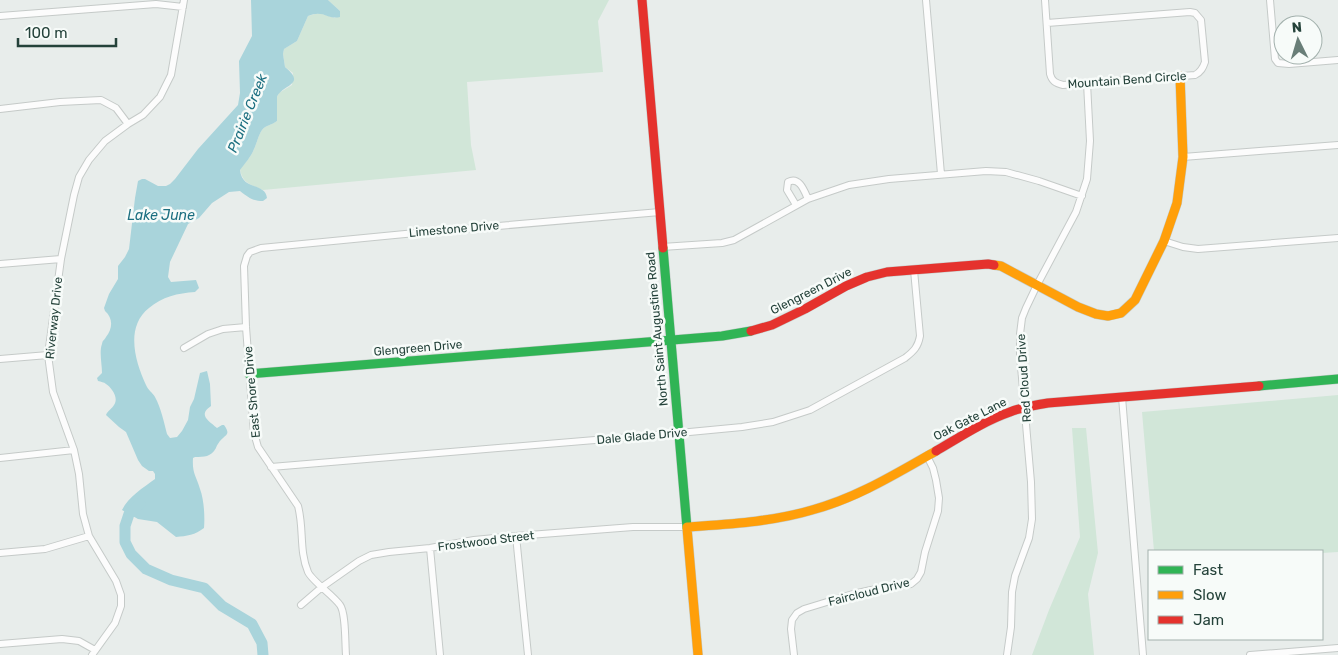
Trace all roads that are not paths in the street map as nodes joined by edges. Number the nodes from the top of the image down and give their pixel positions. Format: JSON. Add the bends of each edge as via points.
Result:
{"nodes":[{"id":1,"x":642,"y":0,"type":"edge"},
{"id":2,"x":926,"y":0,"type":"edge"},
{"id":3,"x":1044,"y":0,"type":"edge"},
{"id":4,"x":1270,"y":0,"type":"edge"},
{"id":5,"x":184,"y":4,"type":"edge"},
{"id":6,"x":0,"y":16,"type":"edge"},
{"id":7,"x":1047,"y":23,"type":"junction"},
{"id":8,"x":1338,"y":60,"type":"edge"},
{"id":9,"x":1180,"y":76,"type":"junction"},
{"id":10,"x":1087,"y":83,"type":"junction"},
{"id":11,"x":0,"y":110,"type":"edge"},
{"id":12,"x":128,"y":124,"type":"junction"},
{"id":13,"x":1338,"y":145,"type":"edge"},
{"id":14,"x":1184,"y":157,"type":"junction"},
{"id":15,"x":941,"y":174,"type":"junction"},
{"id":16,"x":1082,"y":196,"type":"junction"},
{"id":17,"x":808,"y":199,"type":"junction"},
{"id":18,"x":796,"y":205,"type":"junction"},
{"id":19,"x":660,"y":212,"type":"junction"},
{"id":20,"x":1338,"y":238,"type":"edge"},
{"id":21,"x":1164,"y":241,"type":"junction"},
{"id":22,"x":662,"y":248,"type":"junction"},
{"id":23,"x":250,"y":252,"type":"joint"},
{"id":24,"x":61,"y":259,"type":"junction"},
{"id":25,"x":0,"y":264,"type":"edge"},
{"id":26,"x":914,"y":270,"type":"junction"},
{"id":27,"x":1037,"y":285,"type":"junction"},
{"id":28,"x":246,"y":327,"type":"junction"},
{"id":29,"x":670,"y":340,"type":"junction"},
{"id":30,"x":184,"y":348,"type":"dead end"},
{"id":31,"x":48,"y":356,"type":"junction"},
{"id":32,"x":0,"y":359,"type":"edge"},
{"id":33,"x":249,"y":374,"type":"junction"},
{"id":34,"x":1338,"y":378,"type":"edge"},
{"id":35,"x":1122,"y":397,"type":"junction"},
{"id":36,"x":1025,"y":407,"type":"junction"},
{"id":37,"x":679,"y":433,"type":"junction"},
{"id":38,"x":74,"y":450,"type":"junction"},
{"id":39,"x":927,"y":456,"type":"junction"},
{"id":40,"x":0,"y":458,"type":"edge"},
{"id":41,"x":271,"y":467,"type":"junction"},
{"id":42,"x":687,"y":527,"type":"junction"},
{"id":43,"x":89,"y":536,"type":"junction"},
{"id":44,"x":516,"y":536,"type":"junction"},
{"id":45,"x":430,"y":548,"type":"junction"},
{"id":46,"x":0,"y":553,"type":"edge"},
{"id":47,"x":322,"y":587,"type":"junction"},
{"id":48,"x":301,"y":605,"type":"dead end"},
{"id":49,"x":0,"y":644,"type":"edge"},
{"id":50,"x":1338,"y":648,"type":"edge"},
{"id":51,"x":93,"y":652,"type":"edge"},
{"id":52,"x":346,"y":655,"type":"edge"},
{"id":53,"x":440,"y":655,"type":"edge"},
{"id":54,"x":528,"y":655,"type":"edge"},
{"id":55,"x":698,"y":655,"type":"edge"},
{"id":56,"x":794,"y":655,"type":"edge"},
{"id":57,"x":1007,"y":655,"type":"edge"},
{"id":58,"x":1143,"y":655,"type":"edge"},
{"id":59,"x":1250,"y":655,"type":"edge"}],
"edges":[{"from":1,"to":19,"type":"street","name":"North Saint Augustine Road"},
{"from":2,"to":15,"type":"street"},
{"from":3,"to":7,"type":"street"},
{"from":4,"to":8,"type":"street","via":[[1278,63]]},
{"from":5,"to":6,"type":"street","via":[[141,4]]},
{"from":5,"to":12,"type":"street","name":"Riverway Drive","via":[[167,84],[143,115]]},
{"from":7,"to":9,"type":"street","name":"Mountain Bend Circle","via":[[1195,13],[1201,20],[1204,67],[1195,75]]},
{"from":7,"to":10,"type":"street","name":"Mountain Bend Circle","via":[[1052,80],[1063,85]]},
{"from":9,"to":10,"type":"street","name":"Mountain Bend Circle"},
{"from":9,"to":14,"type":"street","name":"Glengreen Drive"},
{"from":10,"to":16,"type":"street","name":"Red Cloud Drive","via":[[1090,141],[1087,179]]},
{"from":11,"to":12,"type":"street","via":[[101,100],[116,108]]},
{"from":12,"to":24,"type":"street","name":"Riverway Drive","via":[[105,142],[79,177]]},
{"from":13,"to":14,"type":"street"},
{"from":14,"to":21,"type":"street","name":"Glengreen Drive","via":[[1177,203]]},
{"from":15,"to":16,"type":"street","via":[[1006,172]]},
{"from":15,"to":17,"type":"street","via":[[865,182]]},
{"from":16,"to":27,"type":"street","name":"Red Cloud Drive"},
{"from":17,"to":18,"type":"street"},
{"from":17,"to":18,"type":"street","via":[[800,184],[791,180],[787,190]]},
{"from":18,"to":22,"type":"street","via":[[734,240]]},
{"from":19,"to":22,"type":"street","name":"North Saint Augustine Road"},
{"from":19,"to":23,"type":"street","name":"Limestone Drive","via":[[270,247]]},
{"from":20,"to":21,"type":"street","via":[[1198,250]]},
{"from":21,"to":27,"type":"street","name":"Glengreen Drive","via":[[1135,300],[1122,313],[1096,314]]},
{"from":22,"to":29,"type":"street","name":"North Saint Augustine Road"},
{"from":23,"to":28,"type":"street","name":"East Shore Drive","via":[[244,266]]},
{"from":24,"to":25,"type":"street"},
{"from":24,"to":31,"type":"street","name":"Riverway Drive"},
{"from":26,"to":27,"type":"street","name":"Glengreen Drive","via":[[988,264],[1002,266]]},
{"from":26,"to":29,"type":"street","name":"Glengreen Drive","via":[[868,277],[772,325],[744,333]]},
{"from":26,"to":37,"type":"street","name":"Dale Glade Drive","via":[[920,336],[918,346],[906,358],[810,410],[773,422]]},
{"from":27,"to":36,"type":"street","name":"Red Cloud Drive","via":[[1022,318],[1020,334]]},
{"from":28,"to":30,"type":"street","via":[[208,334]]},
{"from":28,"to":33,"type":"street","name":"East Shore Drive"},
{"from":29,"to":33,"type":"street","name":"Glengreen Drive"},
{"from":29,"to":37,"type":"street","name":"North Saint Augustine Road"},
{"from":31,"to":32,"type":"street"},
{"from":31,"to":38,"type":"street","name":"Riverway Drive","via":[[53,392]]},
{"from":33,"to":41,"type":"street","name":"East Shore Drive","via":[[254,433],[258,447]]},
{"from":34,"to":35,"type":"street","name":"Oak Gate Lane"},
{"from":35,"to":36,"type":"street","name":"Oak Gate Lane","via":[[1048,402]]},
{"from":35,"to":58,"type":"street"},
{"from":36,"to":39,"type":"street","name":"Oak Gate Lane","via":[[987,422]]},
{"from":36,"to":57,"type":"street","name":"Red Cloud Drive","via":[[1032,527],[1015,576]]},
{"from":37,"to":41,"type":"street","name":"Dale Glade Drive"},
{"from":37,"to":42,"type":"street","name":"North Saint Augustine Road"},
{"from":38,"to":40,"type":"street"},
{"from":38,"to":43,"type":"street","name":"Riverway Drive","via":[[82,514]]},
{"from":39,"to":42,"type":"street","name":"Oak Gate Lane","via":[[861,492],[814,510],[752,522]]},
{"from":39,"to":56,"type":"street","name":"Faircloud Drive","via":[[936,480],[938,511],[917,579],[910,584],[854,594],[797,613],[791,629]]},
{"from":41,"to":47,"type":"street","name":"East Shore Drive","via":[[298,506],[304,561],[309,574]]},
{"from":42,"to":44,"type":"street","name":"Frostwood Street","via":[[633,526]]},
{"from":42,"to":55,"type":"street","name":"North Saint Augustine Road"},
{"from":43,"to":46,"type":"street","via":[[45,549]]},
{"from":43,"to":51,"type":"street","name":"Riverway Drive","via":[[116,581],[122,606],[115,623]]},
{"from":44,"to":45,"type":"street","name":"Frostwood Street"},
{"from":44,"to":54,"type":"street"},
{"from":45,"to":47,"type":"street","name":"Frostwood Street","via":[[371,555]]},
{"from":45,"to":53,"type":"street"},
{"from":47,"to":48,"type":"street","name":"Frostwood Street"},
{"from":47,"to":52,"type":"street","name":"East Shore Drive","via":[[341,606]]},
{"from":49,"to":51,"type":"street","via":[[62,639],[79,641]]},
{"from":50,"to":59,"type":"street"}]}
